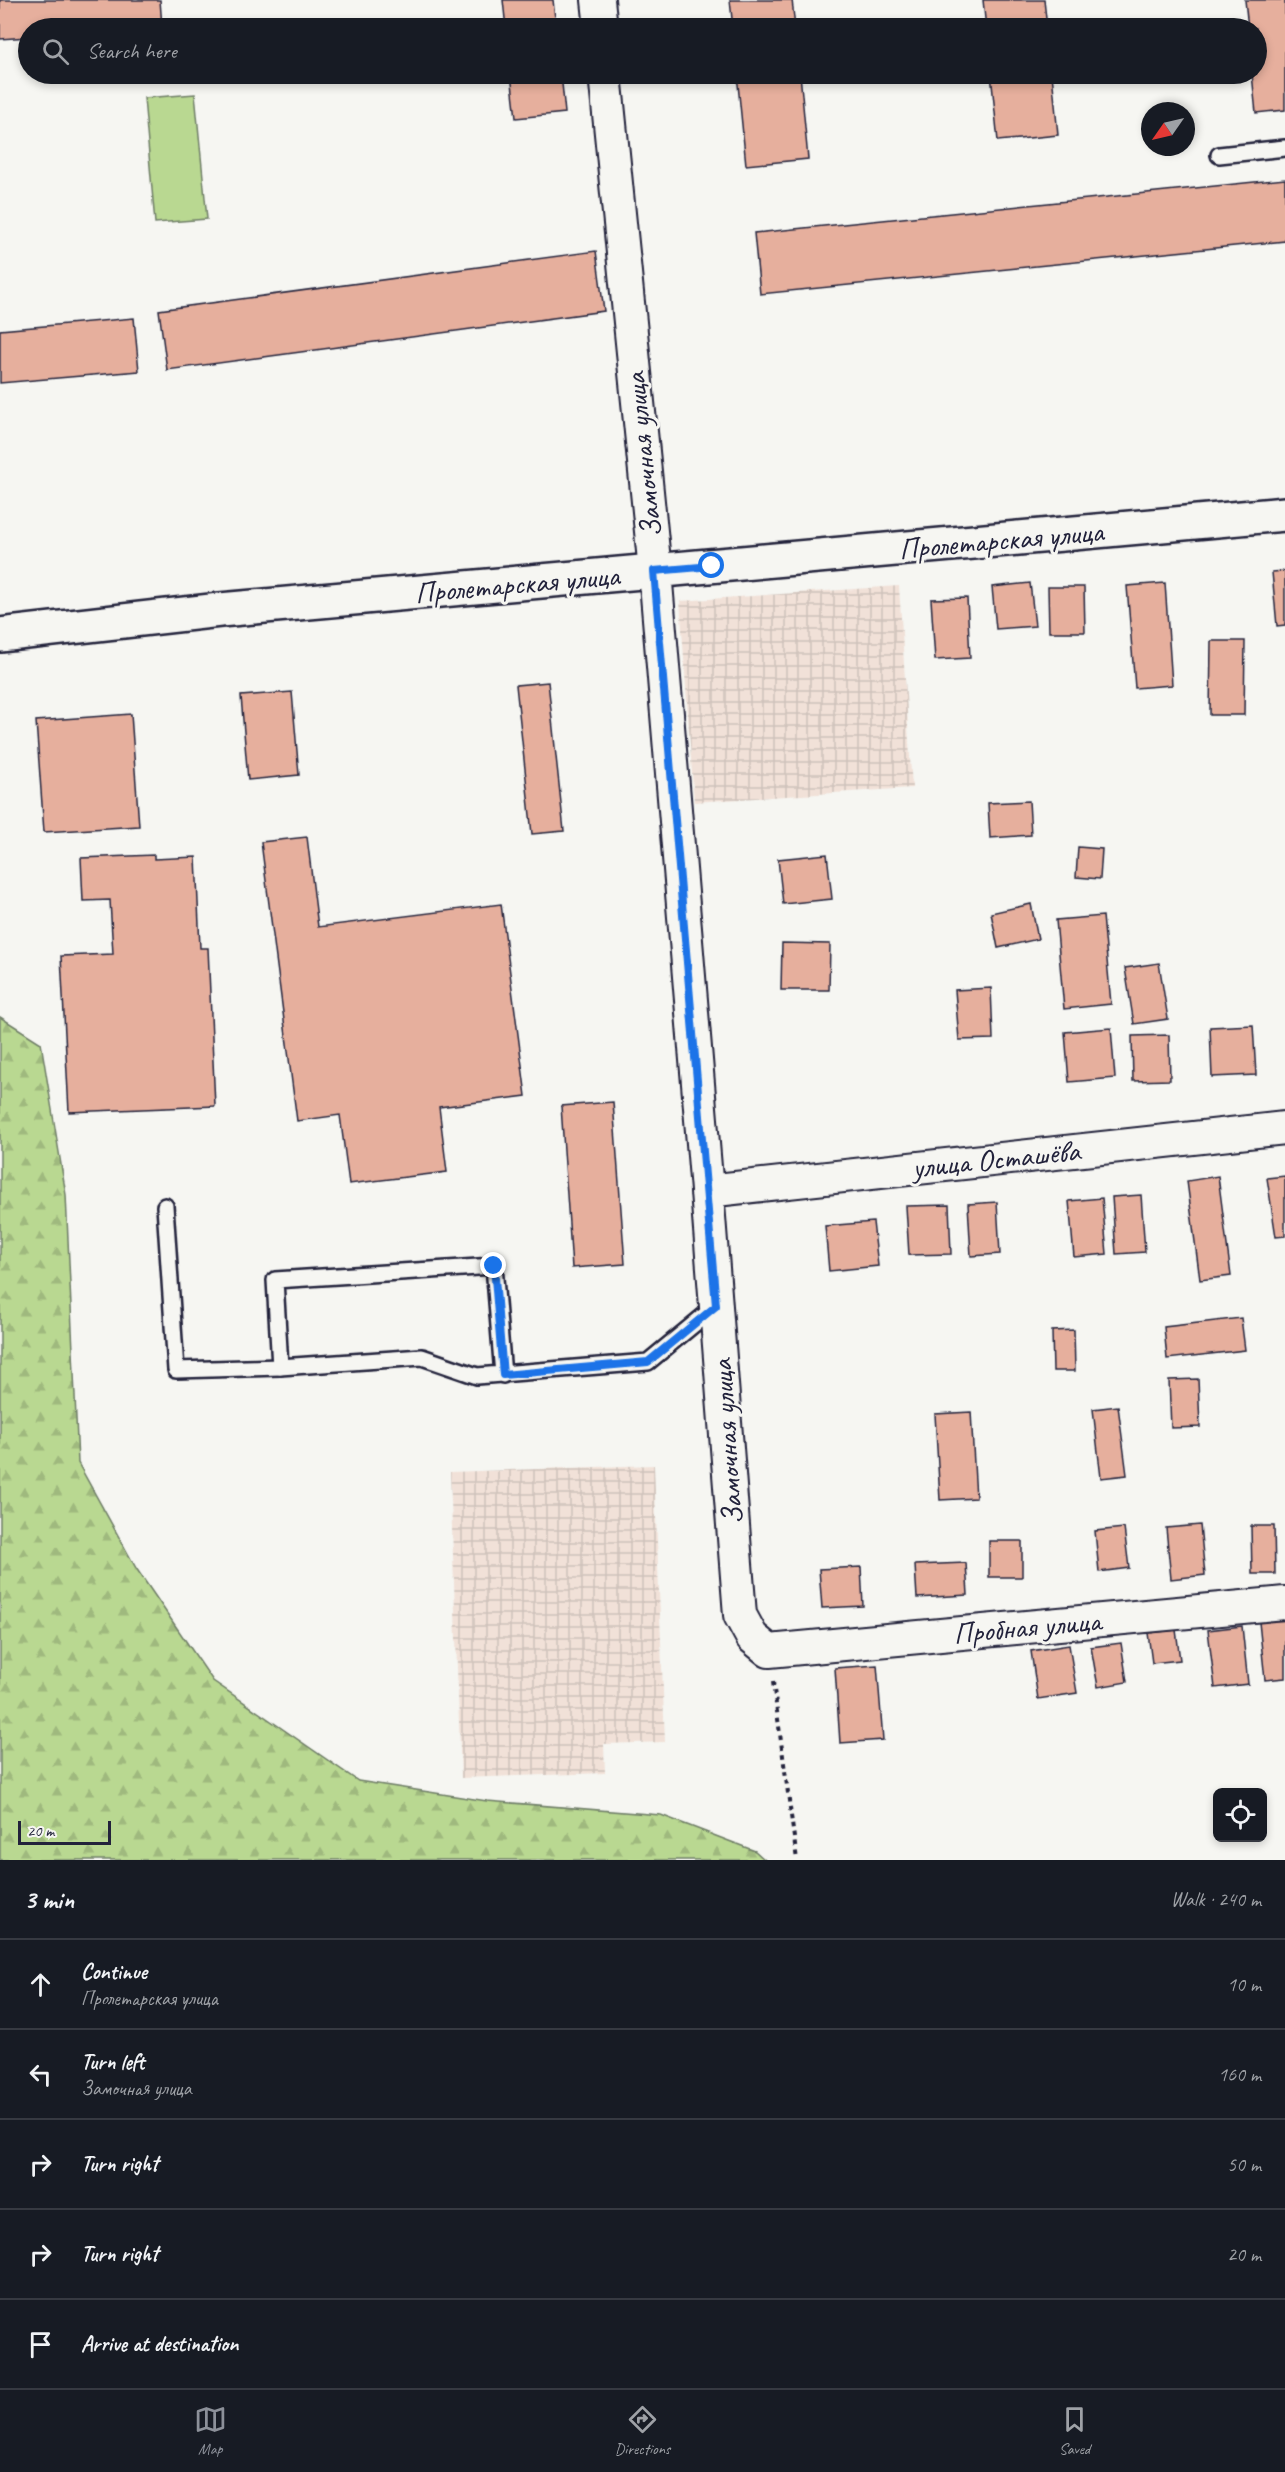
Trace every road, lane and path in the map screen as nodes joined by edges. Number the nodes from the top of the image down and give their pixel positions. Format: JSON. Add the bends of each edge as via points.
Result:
{"nodes":[{"id":1,"x":598,"y":0,"type":"edge"},
{"id":2,"x":600,"y":18,"type":"edge"},
{"id":3,"x":606,"y":84,"type":"edge"},
{"id":4,"x":1285,"y":148,"type":"edge"},
{"id":5,"x":1219,"y":155,"type":"dead end"},
{"id":6,"x":1285,"y":514,"type":"edge"},
{"id":7,"x":654,"y":571,"type":"junction"},
{"id":8,"x":0,"y":635,"type":"edge"},
{"id":9,"x":1285,"y":1128,"type":"edge"},
{"id":10,"x":707,"y":1191,"type":"junction"},
{"id":11,"x":165,"y":1206,"type":"dead end"},
{"id":12,"x":716,"y":1306,"type":"junction"},
{"id":13,"x":280,"y":1366,"type":"junction"},
{"id":14,"x":503,"y":1375,"type":"junction"},
{"id":15,"x":1285,"y":1603,"type":"edge"},
{"id":16,"x":769,"y":1652,"type":"junction"},
{"id":17,"x":797,"y":1860,"type":"edge"}],
"edges":[{"from":1,"to":2,"type":"street"},
{"from":3,"to":7,"type":"street","name":"Замочная улица"},
{"from":4,"to":5,"type":"lane"},
{"from":6,"to":7,"type":"street","name":"Пролетарская улица"},
{"from":7,"to":8,"type":"street","name":"Пролетарская улица","via":[[220,610]]},
{"from":7,"to":10,"type":"street","name":"Замочная улица"},
{"from":9,"to":10,"type":"street","name":"улица Осташёва"},
{"from":10,"to":12,"type":"street","name":"Замочная улица"},
{"from":11,"to":13,"type":"lane","via":[[176,1371]]},
{"from":12,"to":14,"type":"lane","via":[[648,1362]]},
{"from":12,"to":16,"type":"street","name":"Замочная улица","via":[[740,1615],[752,1637]]},
{"from":13,"to":14,"type":"lane","via":[[422,1357],[477,1376]]},
{"from":13,"to":14,"type":"lane","via":[[275,1280],[494,1266]]},
{"from":15,"to":16,"type":"street","name":"Пробная улица"},
{"from":16,"to":17,"type":"path"}]}
